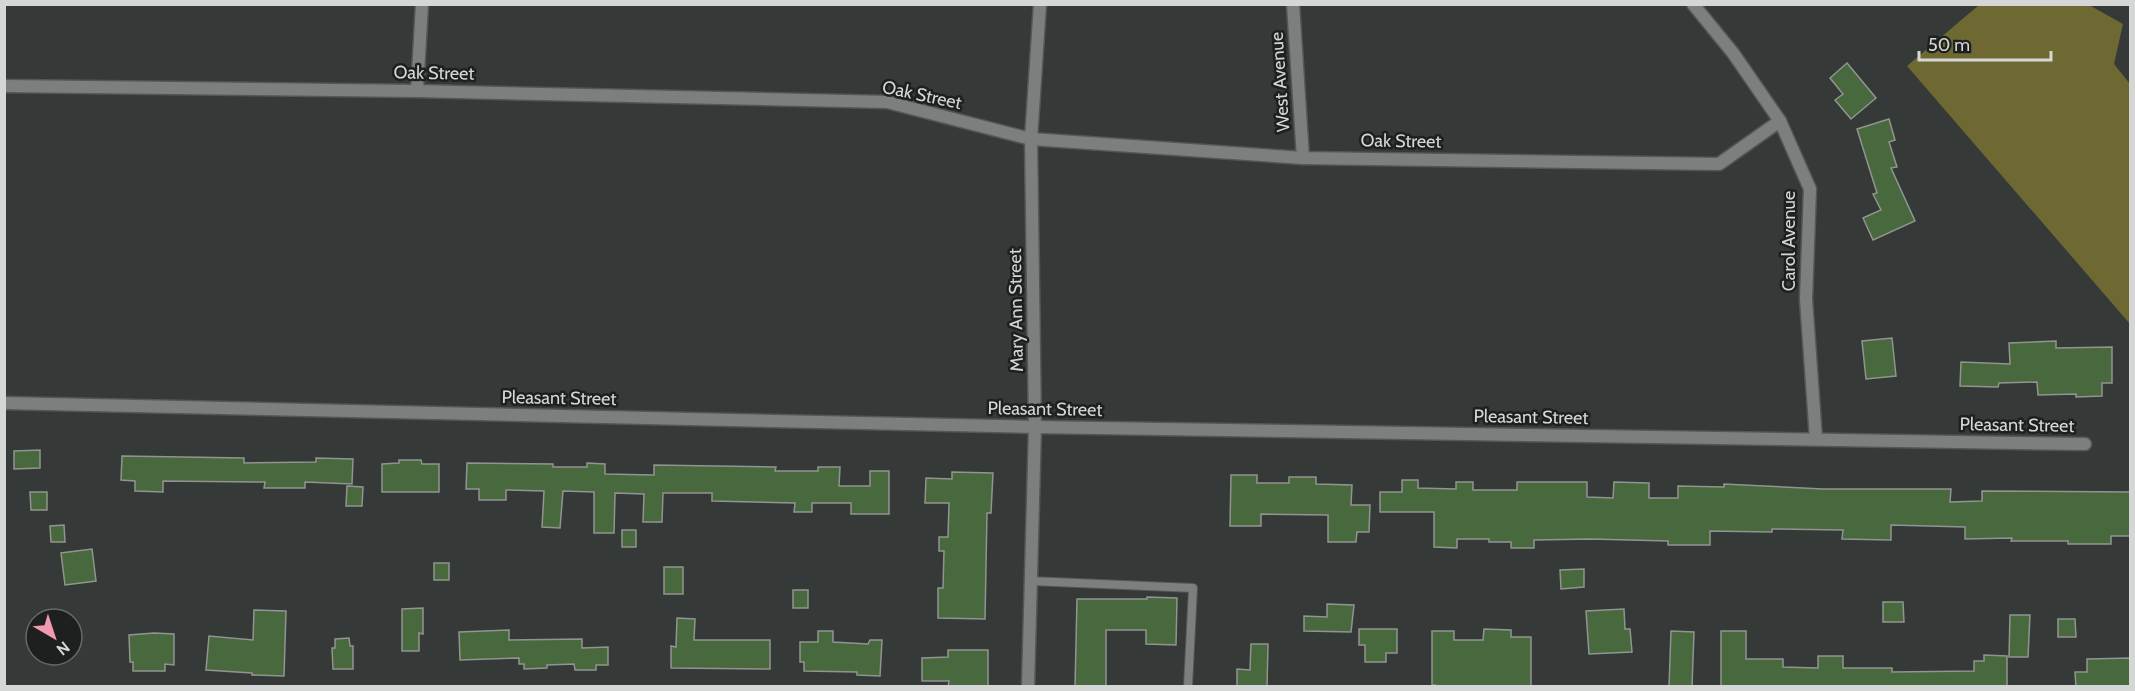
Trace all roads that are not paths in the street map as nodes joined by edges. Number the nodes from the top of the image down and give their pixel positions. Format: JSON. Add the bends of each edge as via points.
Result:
{"nodes":[{"id":1,"x":422,"y":4,"type":"edge"},
{"id":2,"x":1040,"y":4,"type":"edge"},
{"id":3,"x":1293,"y":4,"type":"edge"},
{"id":4,"x":1694,"y":4,"type":"edge"},
{"id":5,"x":4,"y":86,"type":"edge"},
{"id":6,"x":417,"y":91,"type":"junction"},
{"id":7,"x":1780,"y":121,"type":"junction"},
{"id":8,"x":1031,"y":139,"type":"junction"},
{"id":9,"x":1303,"y":158,"type":"junction"},
{"id":10,"x":4,"y":403,"type":"edge"},
{"id":11,"x":1035,"y":427,"type":"junction"},
{"id":12,"x":1816,"y":439,"type":"junction"},
{"id":13,"x":2085,"y":444,"type":"dead end"},
{"id":14,"x":1030,"y":581,"type":"junction"},
{"id":15,"x":1028,"y":687,"type":"edge"},
{"id":16,"x":1188,"y":687,"type":"edge"}],
"edges":[{"from":1,"to":6,"type":"street"},
{"from":2,"to":8,"type":"street","name":"Mary Ann Street"},
{"from":3,"to":9,"type":"street","name":"West Avenue"},
{"from":4,"to":7,"type":"street","name":"Carol Avenue"},
{"from":5,"to":6,"type":"street","name":"Oak Street"},
{"from":6,"to":8,"type":"street","name":"Oak Street","via":[[887,102]]},
{"from":7,"to":9,"type":"street","name":"Oak Street","via":[[1719,164]]},
{"from":7,"to":12,"type":"street","name":"Carol Avenue","via":[[1810,189],[1806,299]]},
{"from":8,"to":9,"type":"street","name":"Oak Street"},
{"from":8,"to":11,"type":"street","name":"Mary Ann Street"},
{"from":10,"to":11,"type":"street","name":"Pleasant Street"},
{"from":11,"to":12,"type":"street","name":"Pleasant Street"},
{"from":11,"to":14,"type":"street","name":"Mary Ann Street"},
{"from":12,"to":13,"type":"street","name":"Pleasant Street"},
{"from":14,"to":15,"type":"street","name":"Mary Ann Street"},
{"from":14,"to":16,"type":"lane","via":[[1193,588]]}]}
